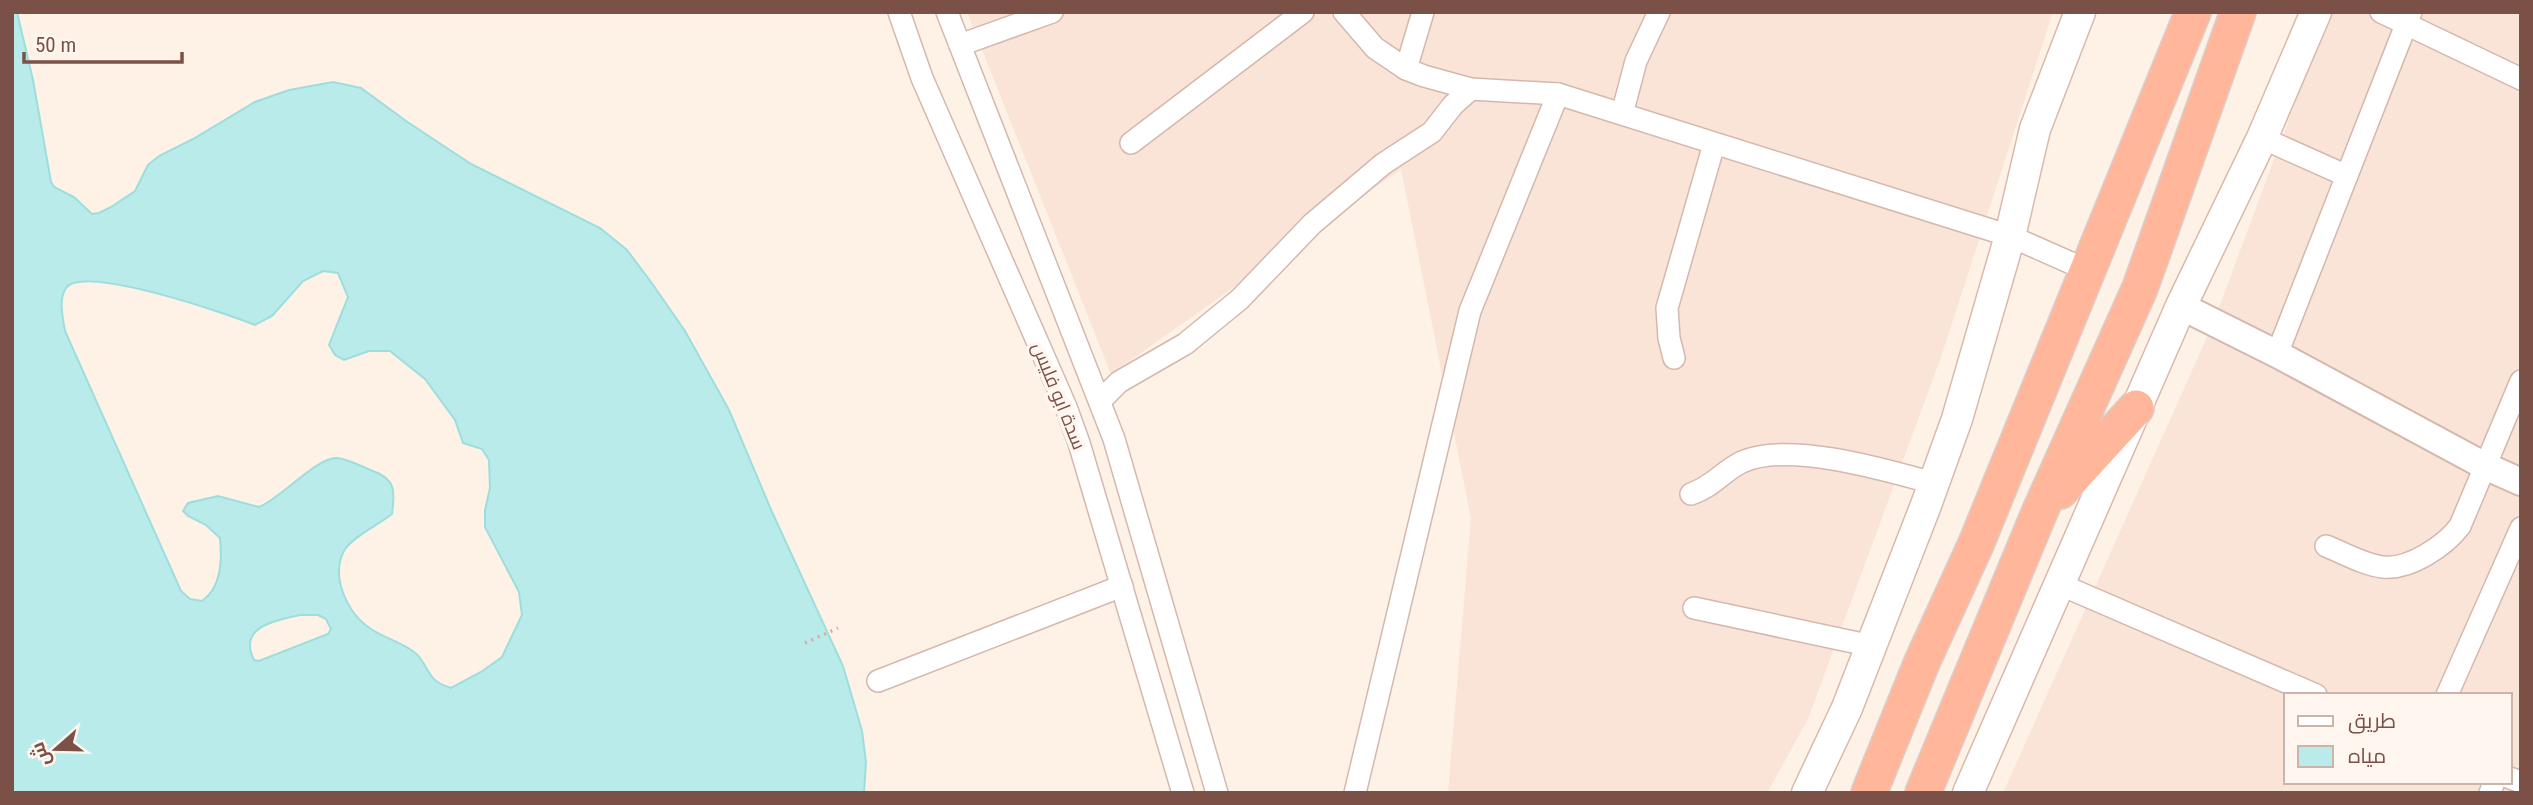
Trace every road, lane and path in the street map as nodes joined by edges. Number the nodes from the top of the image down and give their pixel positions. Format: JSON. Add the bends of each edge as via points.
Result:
{"nodes":[{"id":1,"x":899,"y":12,"type":"edge"},
{"id":2,"x":947,"y":12,"type":"edge"},
{"id":3,"x":1052,"y":12,"type":"edge"},
{"id":4,"x":1303,"y":12,"type":"edge"},
{"id":5,"x":1344,"y":12,"type":"edge"},
{"id":6,"x":1423,"y":12,"type":"edge"},
{"id":7,"x":1658,"y":12,"type":"edge"},
{"id":8,"x":2080,"y":12,"type":"edge"},
{"id":9,"x":2193,"y":12,"type":"edge"},
{"id":10,"x":2238,"y":12,"type":"edge"},
{"id":11,"x":2316,"y":12,"type":"edge"},
{"id":12,"x":2381,"y":12,"type":"edge"},
{"id":13,"x":2409,"y":18,"type":"edge"},
{"id":14,"x":960,"y":45,"type":"junction"},
{"id":15,"x":1406,"y":69,"type":"junction"},
{"id":16,"x":2521,"y":79,"type":"edge"},
{"id":17,"x":1471,"y":89,"type":"junction"},
{"id":18,"x":1558,"y":94,"type":"junction"},
{"id":19,"x":1622,"y":114,"type":"junction"},
{"id":20,"x":2262,"y":138,"type":"junction"},
{"id":21,"x":1131,"y":143,"type":"dead end"},
{"id":22,"x":1714,"y":144,"type":"junction"},
{"id":23,"x":2347,"y":176,"type":"junction"},
{"id":24,"x":2010,"y":236,"type":"junction"},
{"id":25,"x":2089,"y":271,"type":"junction"},
{"id":26,"x":2181,"y":306,"type":"junction"},
{"id":27,"x":2277,"y":354,"type":"junction"},
{"id":28,"x":1674,"y":358,"type":"dead end"},
{"id":29,"x":2521,"y":381,"type":"edge"},
{"id":30,"x":1100,"y":401,"type":"junction"},
{"id":31,"x":2136,"y":408,"type":"junction"},
{"id":32,"x":2485,"y":466,"type":"junction"},
{"id":33,"x":2521,"y":482,"type":"edge"},
{"id":34,"x":1933,"y":483,"type":"junction"},
{"id":35,"x":1692,"y":494,"type":"dead end"},
{"id":36,"x":2040,"y":511,"type":"junction"},
{"id":37,"x":2521,"y":528,"type":"edge"},
{"id":38,"x":2326,"y":546,"type":"dead end"},
{"id":39,"x":2059,"y":584,"type":"junction"},
{"id":40,"x":1122,"y":586,"type":"junction"},
{"id":41,"x":1694,"y":608,"type":"dead end"},
{"id":42,"x":838,"y":628,"type":"dead end"},
{"id":43,"x":805,"y":643,"type":"dead end"},
{"id":44,"x":1872,"y":646,"type":"junction"},
{"id":45,"x":878,"y":681,"type":"dead end"},
{"id":46,"x":2311,"y":693,"type":"edge"},
{"id":47,"x":2448,"y":693,"type":"edge"},
{"id":48,"x":1183,"y":793,"type":"edge"},
{"id":49,"x":1217,"y":793,"type":"edge"},
{"id":50,"x":1355,"y":793,"type":"edge"},
{"id":51,"x":1807,"y":793,"type":"edge"},
{"id":52,"x":1869,"y":793,"type":"edge"},
{"id":53,"x":1923,"y":793,"type":"edge"},
{"id":54,"x":1968,"y":793,"type":"edge"}],
"edges":[{"from":1,"to":40,"type":"street","name":"سدة ابو فليس","via":[[922,78],[1066,407]]},
{"from":2,"to":14,"type":"street","name":"سدة ابو فليس"},
{"from":3,"to":14,"type":"street"},
{"from":4,"to":21,"type":"street"},
{"from":5,"to":15,"type":"street","via":[[1375,48]]},
{"from":6,"to":15,"type":"street"},
{"from":7,"to":19,"type":"street","via":[[1636,61]]},
{"from":8,"to":24,"type":"main road","via":[[2035,129]]},
{"from":9,"to":25,"type":"highway"},
{"from":10,"to":36,"type":"highway","via":[[2140,288]]},
{"from":11,"to":20,"type":"main road"},
{"from":12,"to":13,"type":"street"},
{"from":13,"to":16,"type":"street"},
{"from":13,"to":23,"type":"street"},
{"from":14,"to":30,"type":"street","name":"سدة ابو فليس"},
{"from":15,"to":17,"type":"street"},
{"from":17,"to":18,"type":"street"},
{"from":17,"to":30,"type":"street","via":[[1432,132],[1383,164],[1312,224],[1240,299],[1185,344],[1119,382]]},
{"from":18,"to":19,"type":"street"},
{"from":18,"to":50,"type":"street","via":[[1469,311]]},
{"from":19,"to":22,"type":"street"},
{"from":20,"to":23,"type":"street"},
{"from":20,"to":26,"type":"main road"},
{"from":22,"to":24,"type":"street"},
{"from":22,"to":28,"type":"street","via":[[1667,308]]},
{"from":23,"to":27,"type":"street"},
{"from":24,"to":25,"type":"street"},
{"from":24,"to":34,"type":"main road","via":[[1957,419]]},
{"from":25,"to":52,"type":"highway"},
{"from":26,"to":27,"type":"street"},
{"from":26,"to":31,"type":"main road"},
{"from":27,"to":32,"type":"street"},
{"from":29,"to":32,"type":"street"},
{"from":30,"to":49,"type":"street","name":"سدة ابو فليس"},
{"from":31,"to":36,"type":"highway"},
{"from":31,"to":39,"type":"main road"},
{"from":32,"to":33,"type":"street"},
{"from":32,"to":38,"type":"street","via":[[2460,526],[2437,549],[2387,568]]},
{"from":34,"to":35,"type":"street","via":[[1866,465],[1772,456],[1742,462]]},
{"from":34,"to":44,"type":"main road"},
{"from":36,"to":53,"type":"highway"},
{"from":37,"to":47,"type":"street"},
{"from":39,"to":46,"type":"street"},
{"from":39,"to":54,"type":"main road"},
{"from":40,"to":45,"type":"street"},
{"from":40,"to":48,"type":"street","name":"سدة ابو فليس"},
{"from":41,"to":44,"type":"street"},
{"from":42,"to":43,"type":"path"},
{"from":44,"to":51,"type":"main road"}]}
